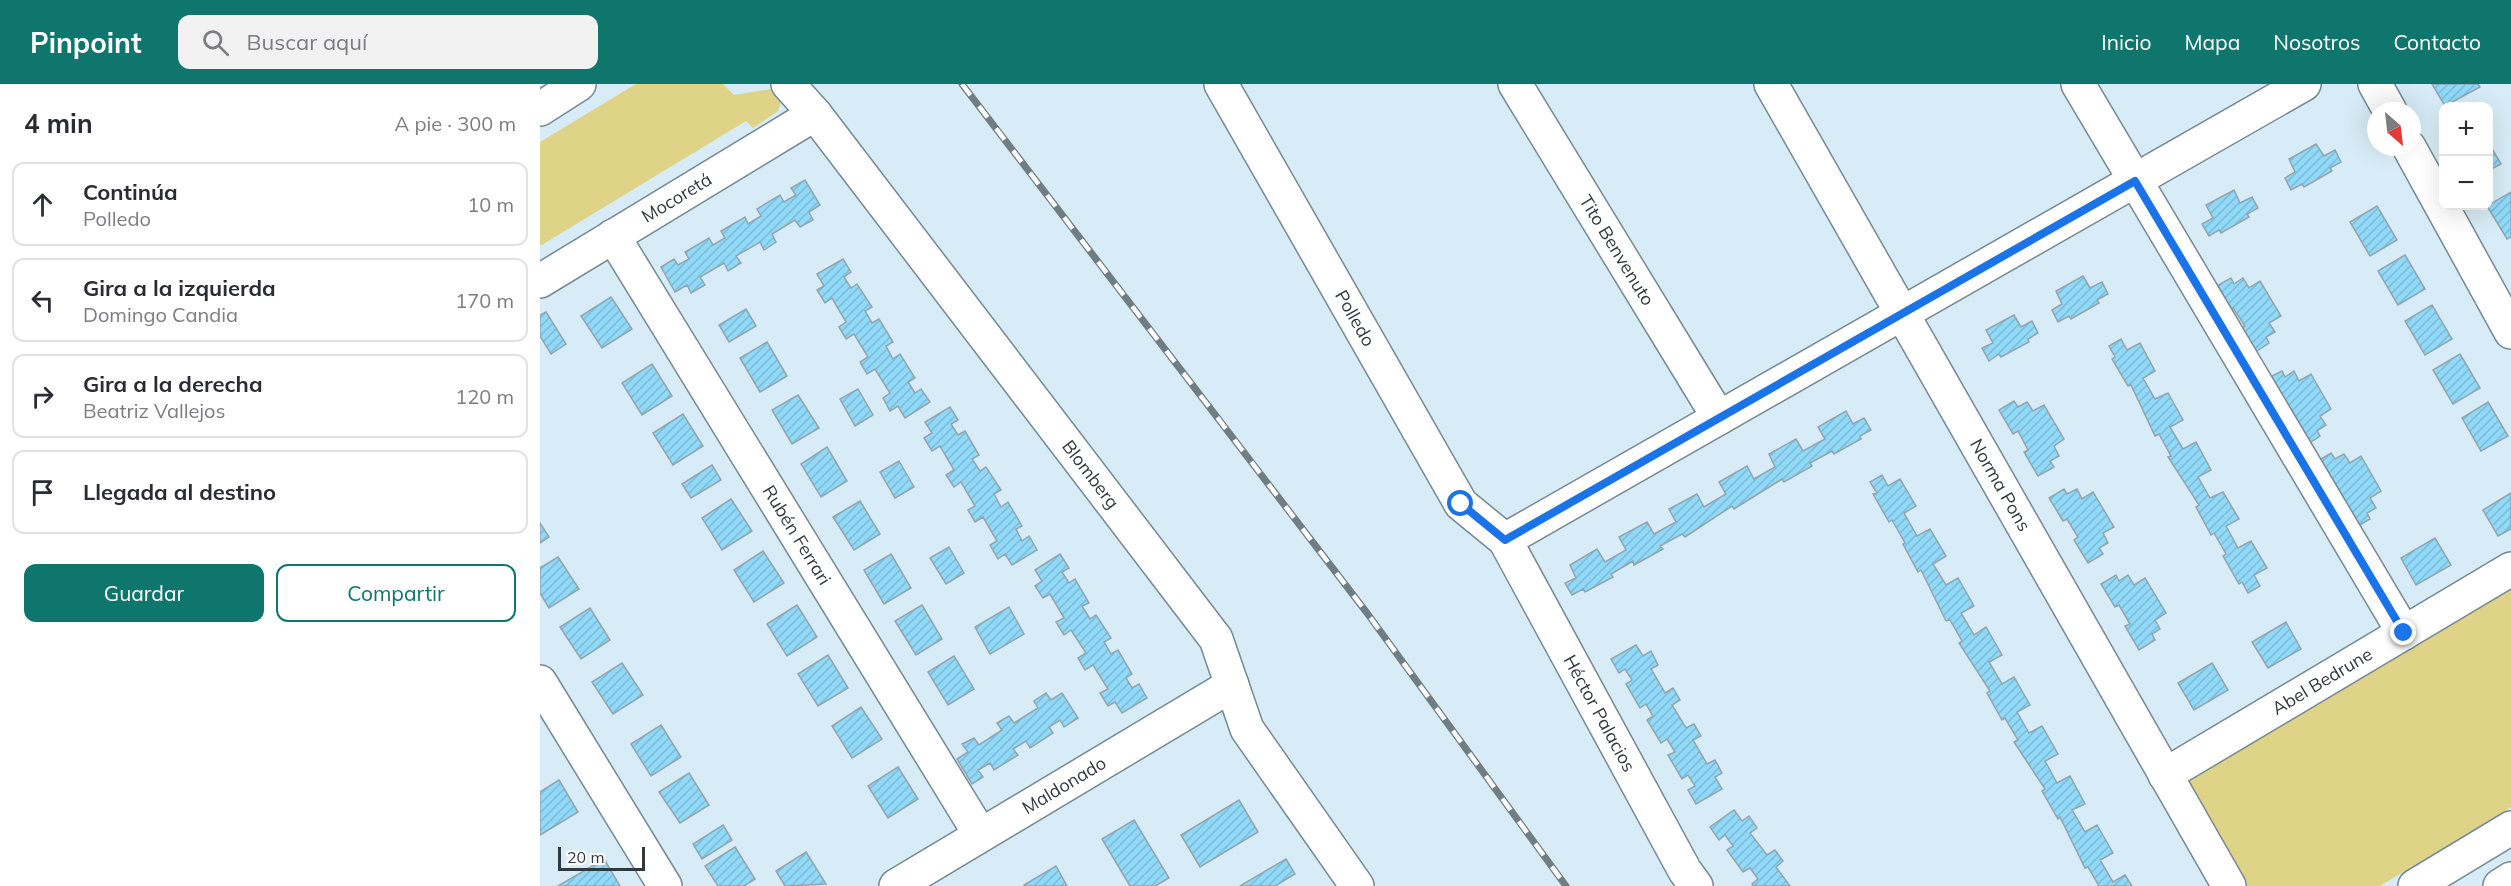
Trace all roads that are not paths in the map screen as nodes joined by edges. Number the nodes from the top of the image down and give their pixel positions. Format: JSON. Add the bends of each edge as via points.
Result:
{"nodes":[{"id":1,"x":579,"y":84,"type":"edge"},
{"id":2,"x":788,"y":84,"type":"edge"},
{"id":3,"x":1221,"y":84,"type":"edge"},
{"id":4,"x":1515,"y":84,"type":"edge"},
{"id":5,"x":1771,"y":84,"type":"edge"},
{"id":6,"x":2078,"y":84,"type":"edge"},
{"id":7,"x":2304,"y":84,"type":"edge"},
{"id":8,"x":2375,"y":84,"type":"edge"},
{"id":9,"x":2385,"y":102,"type":"edge"},
{"id":10,"x":540,"y":109,"type":"edge"},
{"id":11,"x":815,"y":114,"type":"junction"},
{"id":12,"x":2414,"y":156,"type":"edge"},
{"id":13,"x":2135,"y":181,"type":"junction"},
{"id":14,"x":613,"y":236,"type":"junction"},
{"id":15,"x":540,"y":281,"type":"edge"},
{"id":16,"x":1902,"y":314,"type":"junction"},
{"id":17,"x":2511,"y":332,"type":"edge"},
{"id":18,"x":1719,"y":418,"type":"junction"},
{"id":19,"x":1505,"y":540,"type":"junction"},
{"id":20,"x":2511,"y":569,"type":"edge"},
{"id":21,"x":2404,"y":633,"type":"junction"},
{"id":22,"x":540,"y":682,"type":"edge"},
{"id":23,"x":1232,"y":685,"type":"junction"},
{"id":24,"x":2165,"y":775,"type":"junction"},
{"id":25,"x":2511,"y":828,"type":"edge"},
{"id":26,"x":980,"y":834,"type":"junction"},
{"id":27,"x":2511,"y":879,"type":"edge"},
{"id":28,"x":665,"y":886,"type":"edge"},
{"id":29,"x":896,"y":886,"type":"edge"},
{"id":30,"x":1357,"y":886,"type":"edge"},
{"id":31,"x":1696,"y":886,"type":"edge"},
{"id":32,"x":2229,"y":886,"type":"edge"},
{"id":33,"x":2415,"y":886,"type":"edge"},
{"id":34,"x":2500,"y":886,"type":"edge"}],
"edges":[{"from":1,"to":10,"type":"street"},
{"from":2,"to":11,"type":"street","name":"Blomberg"},
{"from":3,"to":19,"type":"street","name":"Polledo","via":[[1461,504]]},
{"from":4,"to":18,"type":"street","name":"Tito Benvenuto"},
{"from":5,"to":16,"type":"street","name":"Norma Pons"},
{"from":6,"to":13,"type":"street"},
{"from":7,"to":13,"type":"street"},
{"from":8,"to":9,"type":"street"},
{"from":11,"to":14,"type":"street","name":"Mocoretá"},
{"from":11,"to":23,"type":"street","name":"Blomberg","via":[[1216,639]]},
{"from":12,"to":17,"type":"street"},
{"from":13,"to":16,"type":"street"},
{"from":13,"to":21,"type":"street"},
{"from":14,"to":15,"type":"street","name":"Mocoretá"},
{"from":14,"to":26,"type":"street","name":"Rubén Ferrari"},
{"from":16,"to":18,"type":"street"},
{"from":16,"to":24,"type":"street","name":"Norma Pons"},
{"from":18,"to":19,"type":"street"},
{"from":19,"to":31,"type":"street","name":"Héctor Palacios"},
{"from":20,"to":21,"type":"street","name":"Abel Bedrune"},
{"from":21,"to":24,"type":"street","name":"Abel Bedrune"},
{"from":22,"to":28,"type":"street"},
{"from":23,"to":26,"type":"street","name":"Maldonado"},
{"from":23,"to":30,"type":"street","name":"Blomberg","via":[[1247,729]]},
{"from":24,"to":32,"type":"street","name":"Norma Pons"},
{"from":25,"to":33,"type":"street"},
{"from":26,"to":29,"type":"street","name":"Maldonado"},
{"from":27,"to":34,"type":"street"}]}
